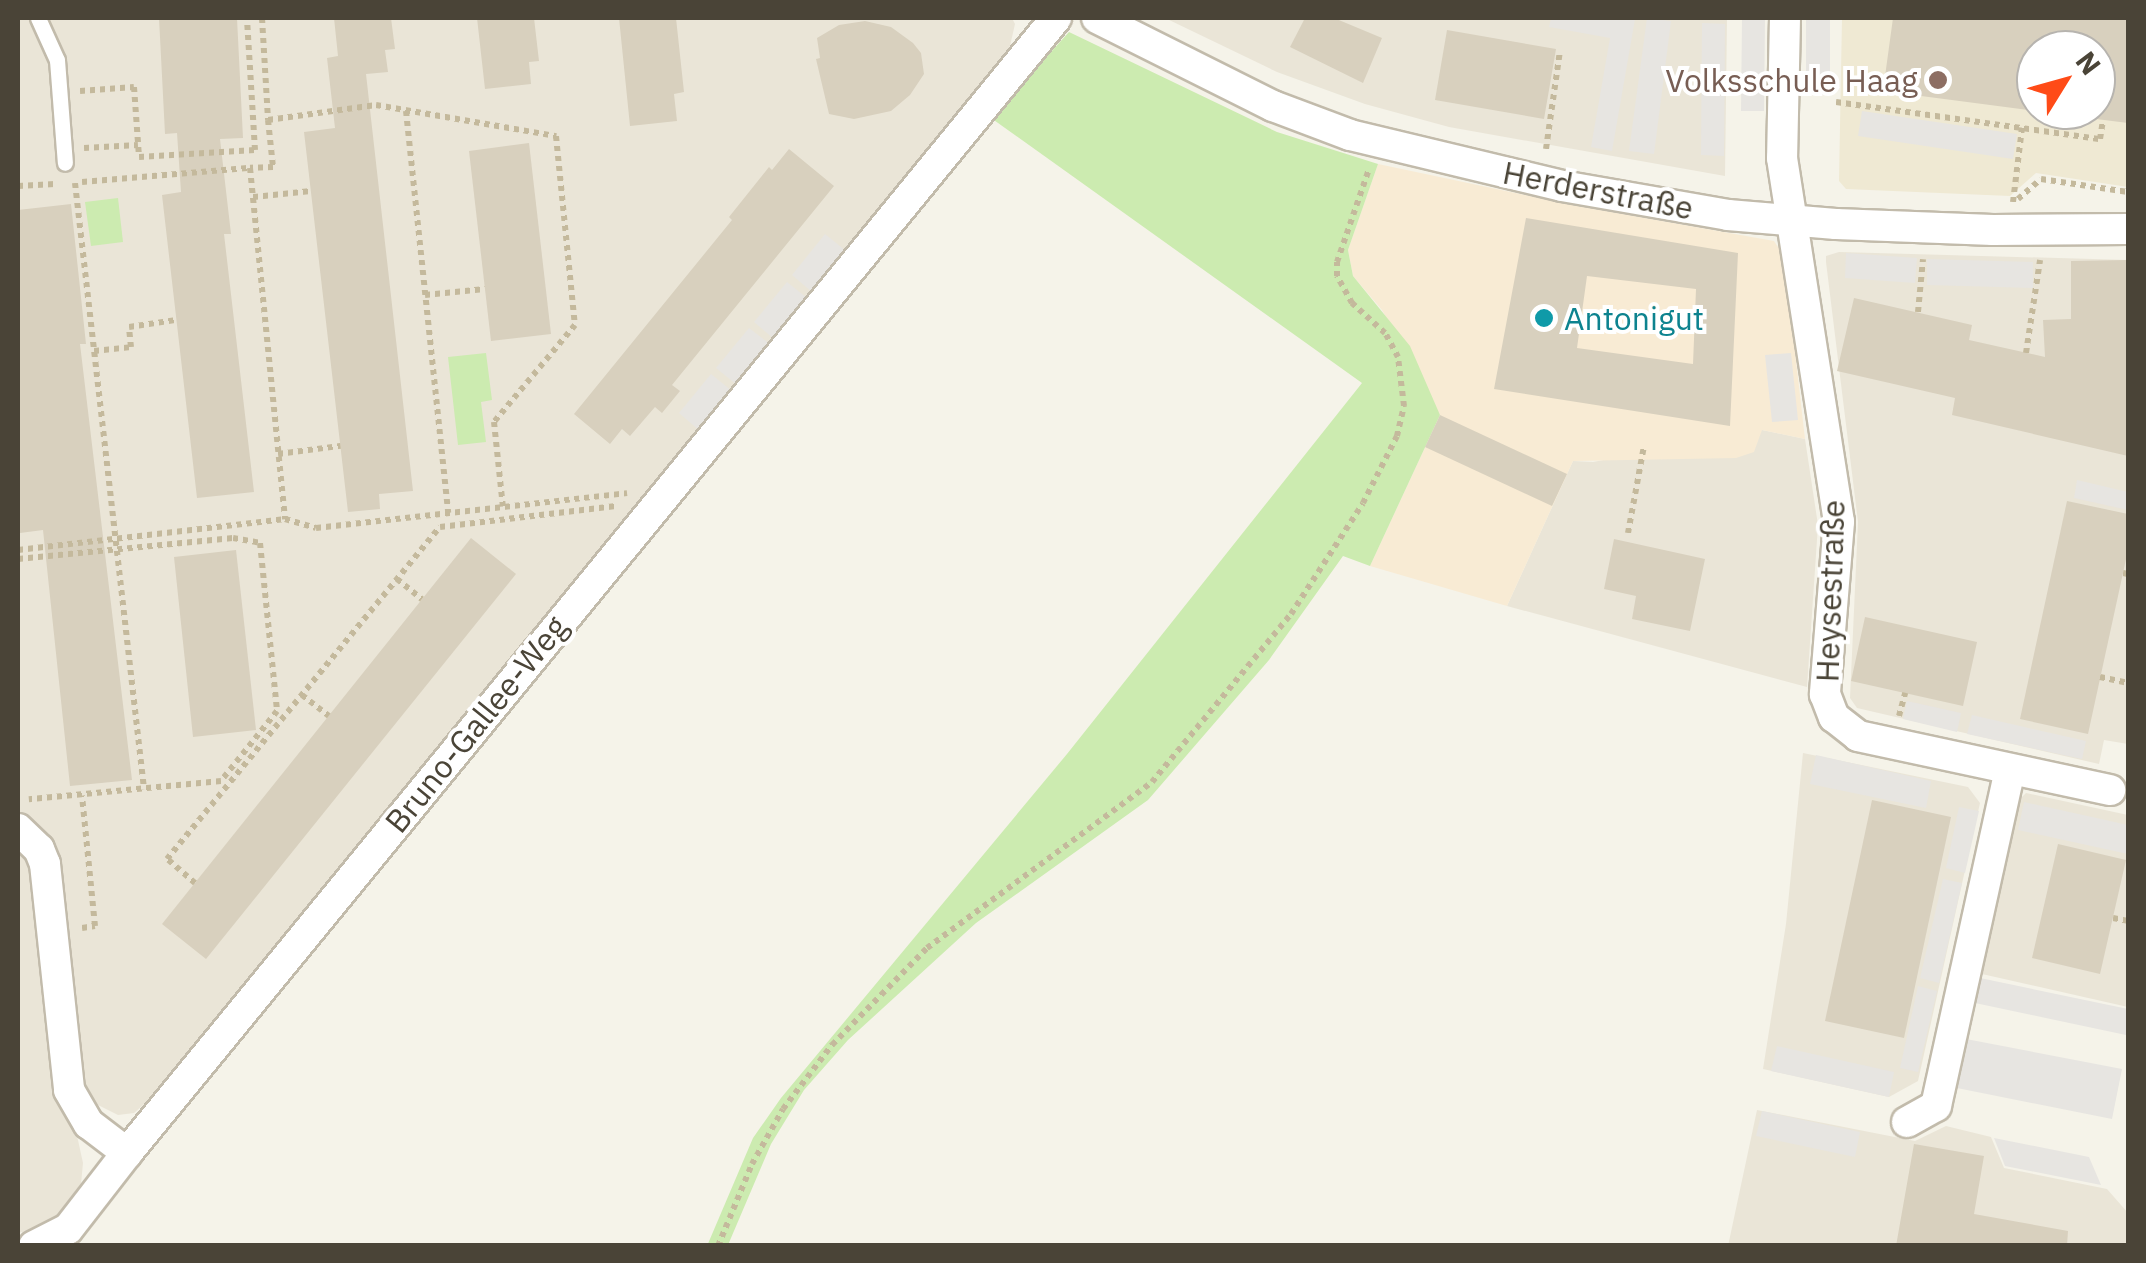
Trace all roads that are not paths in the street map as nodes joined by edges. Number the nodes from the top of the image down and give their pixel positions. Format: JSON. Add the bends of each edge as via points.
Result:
{"nodes":[{"id":1,"x":38,"y":18,"type":"edge"},
{"id":2,"x":1056,"y":18,"type":"edge"},
{"id":3,"x":1096,"y":18,"type":"edge"},
{"id":4,"x":1785,"y":18,"type":"edge"},
{"id":5,"x":65,"y":156,"type":"road end"},
{"id":6,"x":1792,"y":220,"type":"junction"},
{"id":7,"x":2128,"y":229,"type":"edge"},
{"id":8,"x":2010,"y":770,"type":"junction"},
{"id":9,"x":2110,"y":790,"type":"dead end"},
{"id":10,"x":18,"y":829,"type":"edge"},
{"id":11,"x":1907,"y":1122,"type":"dead end"},
{"id":12,"x":127,"y":1154,"type":"junction"},
{"id":13,"x":34,"y":1246,"type":"edge"}],
"edges":[{"from":1,"to":5,"type":"lane","via":[[56,60]]},
{"from":2,"to":12,"type":"street","name":"Bruno-Gallee-Weg"},
{"from":3,"to":6,"type":"street","name":"Herderstraße","via":[[1272,106],[1377,142],[1562,186]]},
{"from":4,"to":6,"type":"street","name":"Heysestraße","via":[[1782,158]]},
{"from":6,"to":7,"type":"street","name":"Herderstraße"},
{"from":6,"to":8,"type":"street","name":"Heysestraße","via":[[1839,522],[1825,694],[1834,717],[1858,736]]},
{"from":8,"to":9,"type":"street","name":"Heysestraße"},
{"from":8,"to":11,"type":"street","via":[[1936,1106]]},
{"from":10,"to":12,"type":"street","via":[[45,864],[69,1090],[89,1124]]},
{"from":12,"to":13,"type":"street","name":"Bruno-Gallee-Weg","via":[[68,1229]]}]}
